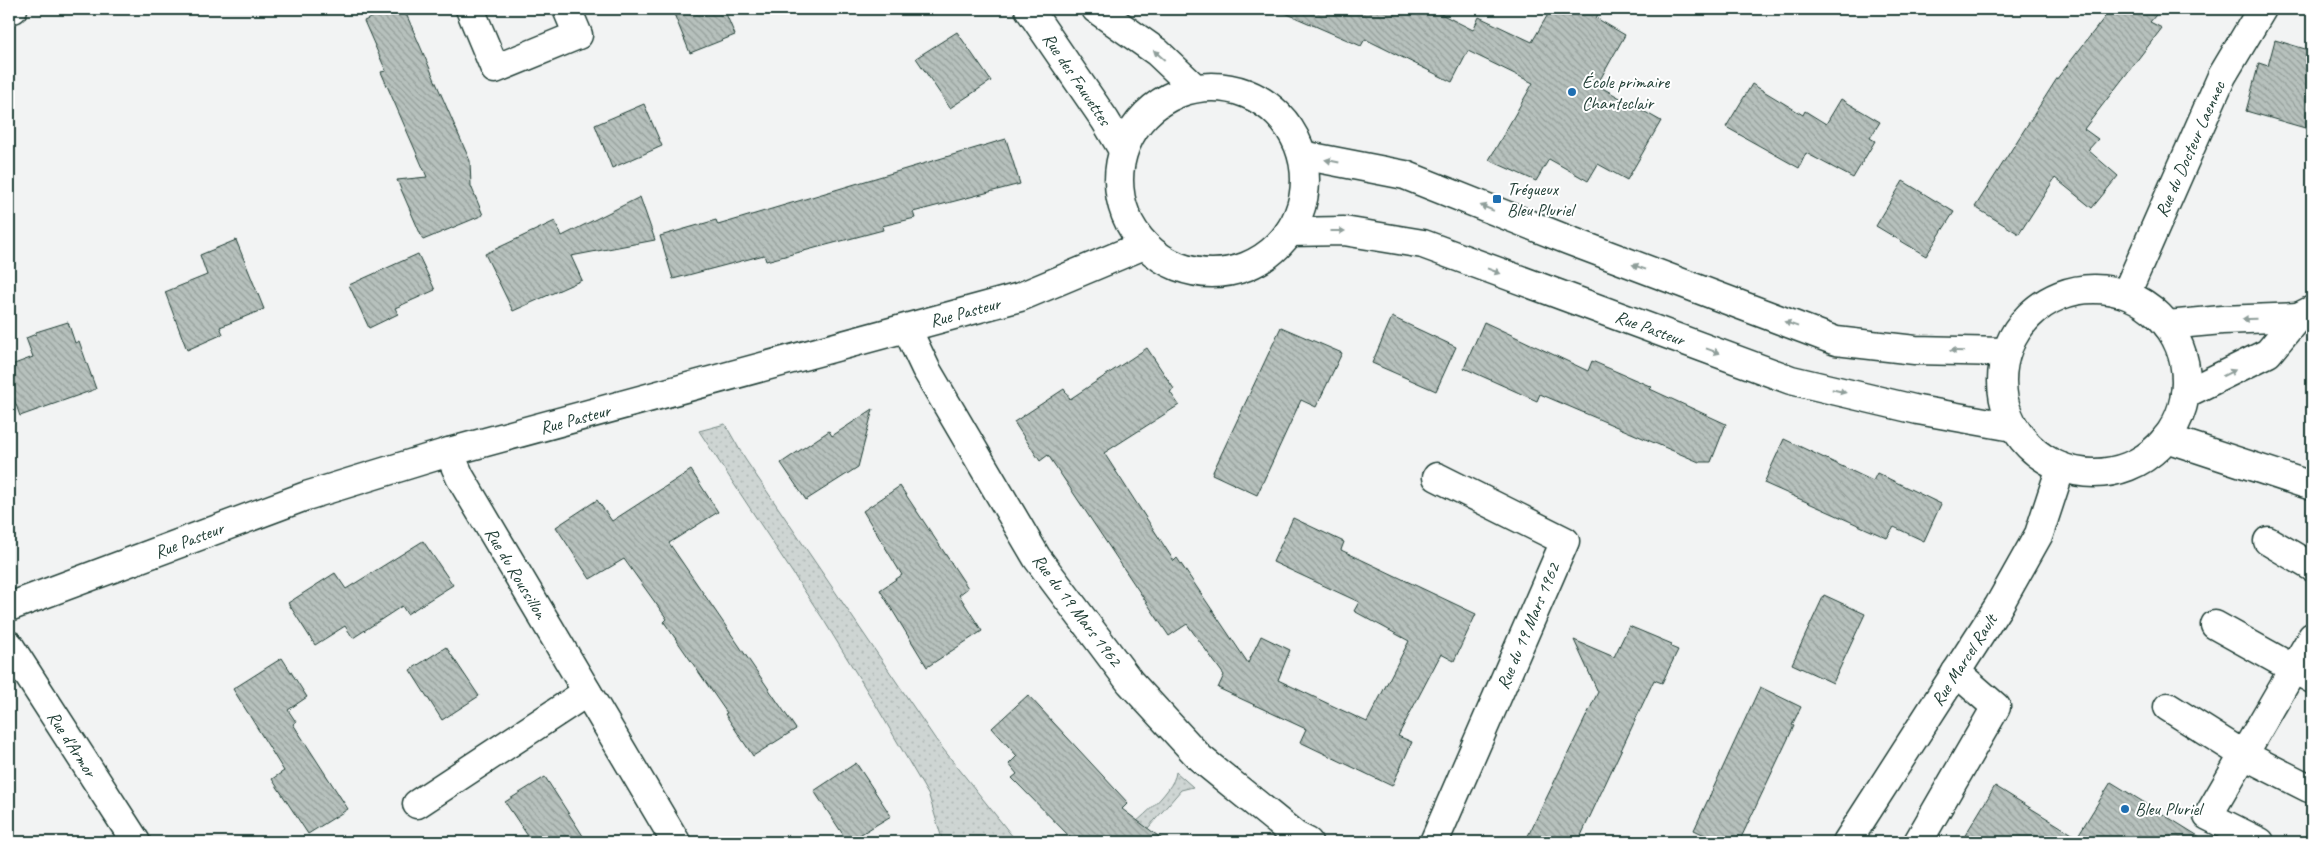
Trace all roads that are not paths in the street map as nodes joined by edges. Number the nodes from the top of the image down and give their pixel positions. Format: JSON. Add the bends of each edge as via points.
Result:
{"nodes":[{"id":1,"x":13,"y":9,"type":"edge"},
{"id":2,"x":567,"y":9,"type":"edge"},
{"id":3,"x":1029,"y":9,"type":"edge"},
{"id":4,"x":1096,"y":9,"type":"edge"},
{"id":5,"x":2262,"y":9,"type":"edge"},
{"id":6,"x":9,"y":10,"type":"edge"},
{"id":7,"x":479,"y":11,"type":"edge"},
{"id":8,"x":1195,"y":88,"type":"junction"},
{"id":9,"x":1123,"y":150,"type":"junction"},
{"id":10,"x":1302,"y":156,"type":"junction"},
{"id":11,"x":1289,"y":232,"type":"junction"},
{"id":12,"x":1144,"y":245,"type":"junction"},
{"id":13,"x":2126,"y":294,"type":"junction"},
{"id":14,"x":2305,"y":313,"type":"edge"},
{"id":15,"x":2167,"y":325,"type":"junction"},
{"id":16,"x":907,"y":328,"type":"junction"},
{"id":17,"x":2005,"y":352,"type":"junction"},
{"id":18,"x":2186,"y":394,"type":"junction"},
{"id":19,"x":2013,"y":427,"type":"junction"},
{"id":20,"x":2166,"y":438,"type":"junction"},
{"id":21,"x":449,"y":452,"type":"junction"},
{"id":22,"x":2061,"y":467,"type":"junction"},
{"id":23,"x":1437,"y":477,"type":"dead end"},
{"id":24,"x":2312,"y":486,"type":"edge"},
{"id":25,"x":2268,"y":541,"type":"dead end"},
{"id":26,"x":2312,"y":566,"type":"edge"},
{"id":27,"x":9,"y":606,"type":"edge"},
{"id":28,"x":2215,"y":625,"type":"dead end"},
{"id":29,"x":2312,"y":637,"type":"edge"},
{"id":30,"x":9,"y":645,"type":"edge"},
{"id":31,"x":1956,"y":672,"type":"junction"},
{"id":32,"x":2303,"y":674,"type":"edge"},
{"id":33,"x":587,"y":692,"type":"junction"},
{"id":34,"x":2168,"y":707,"type":"dead end"},
{"id":35,"x":2244,"y":754,"type":"junction"},
{"id":36,"x":2309,"y":788,"type":"dead end"},
{"id":37,"x":417,"y":804,"type":"dead end"},
{"id":38,"x":136,"y":842,"type":"edge"},
{"id":39,"x":676,"y":842,"type":"edge"},
{"id":40,"x":1308,"y":842,"type":"edge"},
{"id":41,"x":1434,"y":842,"type":"edge"},
{"id":42,"x":1847,"y":842,"type":"edge"},
{"id":43,"x":1918,"y":842,"type":"edge"},
{"id":44,"x":2260,"y":842,"type":"edge"}],
"edges":[{"from":1,"to":6,"type":"street"},
{"from":2,"to":7,"type":"street","via":[[578,35],[495,69]]},
{"from":3,"to":9,"type":"street","name":"Rue des Fauvettes"},
{"from":8,"to":4,"type":"street","one_way":true,"via":[[1157,52]]},
{"from":5,"to":13,"type":"street","name":"Rue du Docteur Laennec","via":[[2222,76]]},
{"from":8,"to":9,"type":"street","via":[[1172,95],[1150,110],[1134,128]]},
{"from":8,"to":10,"type":"street","via":[[1223,87],[1250,94],[1273,109],[1291,130]]},
{"from":9,"to":12,"type":"street","via":[[1118,175],[1121,201],[1130,224]]},
{"from":10,"to":11,"type":"street","via":[[1306,182],[1301,208]]},
{"from":17,"to":10,"type":"street","one_way":true,"via":[[1915,350],[1836,341],[1405,175]]},
{"from":11,"to":12,"type":"street","via":[[1270,252],[1247,267],[1220,273],[1192,271],[1166,262]]},
{"from":11,"to":19,"type":"street","name":"Rue Pasteur","one_way":true,"via":[[1344,231],[1422,244],[1792,380],[1918,410]]},
{"from":12,"to":16,"type":"street","name":"Rue Pasteur","via":[[1020,297]]},
{"from":13,"to":15,"type":"street","via":[[2148,306]]},
{"from":13,"to":17,"type":"street","via":[[2097,288],[2067,292],[2041,305],[2019,325]]},
{"from":14,"to":15,"type":"street","one_way":true},
{"from":18,"to":14,"type":"street","one_way":true,"via":[[2268,354]]},
{"from":15,"to":18,"type":"street","via":[[2180,346],[2186,369]]},
{"from":16,"to":21,"type":"street","name":"Rue Pasteur"},
{"from":16,"to":40,"type":"street","name":"Rue du 19 Mars 1962","via":[[926,369],[1037,558],[1130,682],[1200,758],[1296,836]]},
{"from":17,"to":19,"type":"street","via":[[2001,377],[2003,403]]},
{"from":18,"to":20,"type":"street","via":[[2179,417]]},
{"from":19,"to":22,"type":"street","via":[[2034,451]]},
{"from":20,"to":22,"type":"street","via":[[2145,458],[2118,470],[2090,474]]},
{"from":20,"to":24,"type":"street"},
{"from":21,"to":27,"type":"street","name":"Rue Pasteur","via":[[306,496]]},
{"from":21,"to":33,"type":"street","name":"Rue du Roussillon","via":[[460,477]]},
{"from":22,"to":31,"type":"street","name":"Rue Marcel Rault","via":[[2039,534]]},
{"from":23,"to":41,"type":"street","name":"Rue du 19 Mars 1962","via":[[1565,541]]},
{"from":25,"to":26,"type":"street"},
{"from":28,"to":32,"type":"street"},
{"from":29,"to":32,"type":"street"},
{"from":30,"to":38,"type":"street","name":"Rue d'Armor"},
{"from":31,"to":42,"type":"street","name":"Rue Marcel Rault"},
{"from":31,"to":43,"type":"street","via":[[1996,707]]},
{"from":32,"to":35,"type":"street"},
{"from":33,"to":37,"type":"street"},
{"from":33,"to":39,"type":"street","name":"Rue du Roussillon"},
{"from":34,"to":35,"type":"street"},
{"from":35,"to":36,"type":"street"},
{"from":35,"to":44,"type":"street","via":[[2208,816]]}]}
